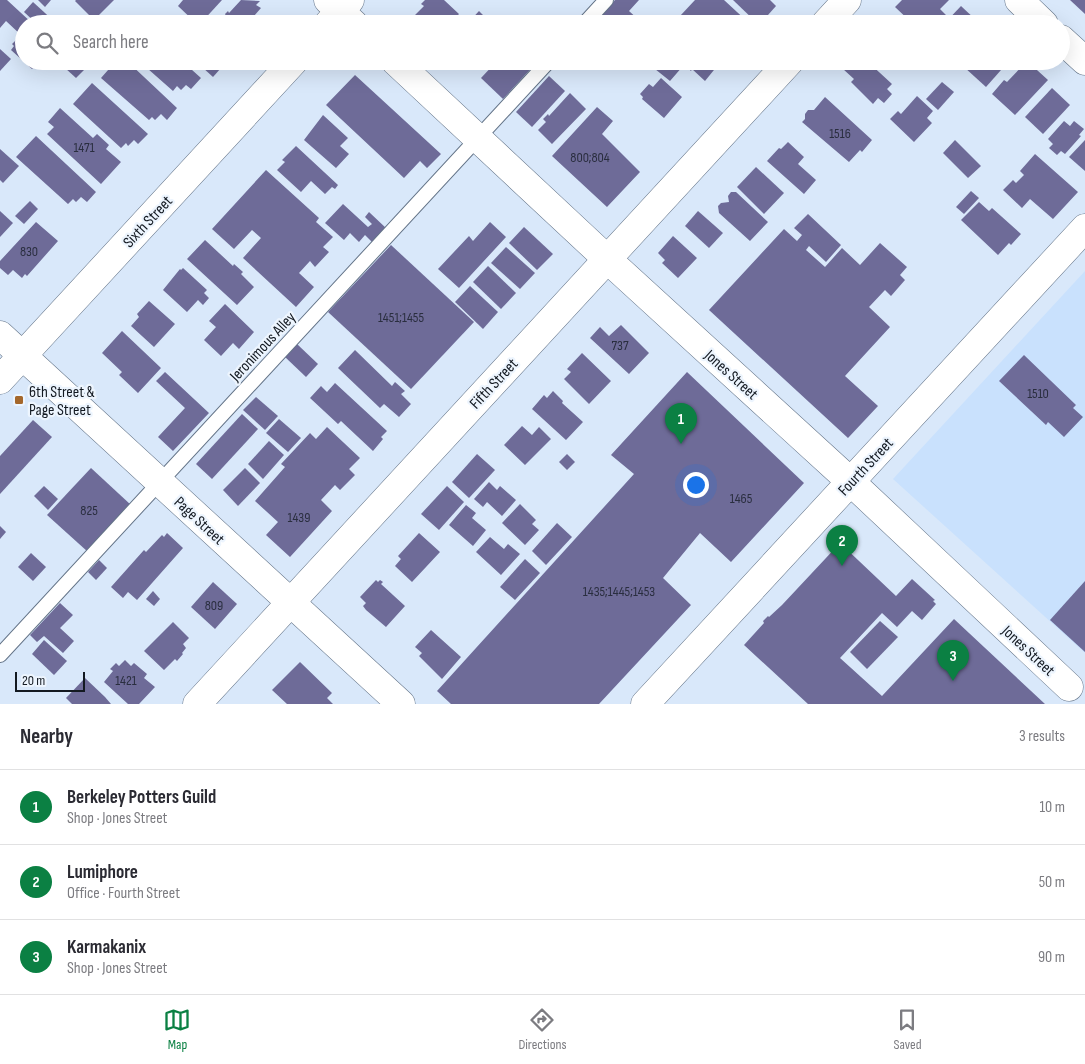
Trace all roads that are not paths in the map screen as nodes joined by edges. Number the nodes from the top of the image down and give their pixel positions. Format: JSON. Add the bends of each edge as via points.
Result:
{"nodes":[{"id":1,"x":606,"y":0,"type":"edge"},
{"id":2,"x":846,"y":0,"type":"edge"},
{"id":3,"x":1019,"y":0,"type":"edge"},
{"id":4,"x":592,"y":15,"type":"edge"},
{"id":5,"x":832,"y":15,"type":"edge"},
{"id":6,"x":1035,"y":15,"type":"edge"},
{"id":7,"x":1070,"y":47,"type":"edge"},
{"id":8,"x":1085,"y":61,"type":"edge"},
{"id":9,"x":286,"y":70,"type":"edge"},
{"id":10,"x":405,"y":70,"type":"edge"},
{"id":11,"x":541,"y":70,"type":"edge"},
{"id":12,"x":782,"y":70,"type":"edge"},
{"id":13,"x":478,"y":138,"type":"junction"},
{"id":14,"x":1085,"y":228,"type":"edge"},
{"id":15,"x":607,"y":259,"type":"junction"},
{"id":16,"x":0,"y":335,"type":"edge"},
{"id":17,"x":22,"y":356,"type":"junction"},
{"id":18,"x":0,"y":380,"type":"edge"},
{"id":19,"x":159,"y":482,"type":"junction"},
{"id":20,"x":851,"y":482,"type":"junction"},
{"id":21,"x":290,"y":603,"type":"junction"},
{"id":22,"x":0,"y":655,"type":"edge"},
{"id":23,"x":1067,"y":691,"type":"dead end"},
{"id":24,"x":197,"y":704,"type":"edge"},
{"id":25,"x":401,"y":704,"type":"edge"},
{"id":26,"x":645,"y":704,"type":"edge"}],
"edges":[{"from":1,"to":4,"type":"lane"},
{"from":2,"to":5,"type":"street"},
{"from":3,"to":6,"type":"street"},
{"from":7,"to":8,"type":"street"},
{"from":9,"to":17,"type":"street","name":"Sixth Street"},
{"from":10,"to":13,"type":"street","name":"Jones Street"},
{"from":11,"to":13,"type":"lane","name":"Jeronimous Alley"},
{"from":12,"to":15,"type":"street","name":"Fifth Street"},
{"from":13,"to":15,"type":"street","name":"Jones Street"},
{"from":13,"to":19,"type":"lane","name":"Jeronimous Alley"},
{"from":14,"to":20,"type":"street","name":"Fourth Street"},
{"from":15,"to":20,"type":"street","name":"Jones Street"},
{"from":15,"to":21,"type":"street","name":"Fifth Street"},
{"from":16,"to":17,"type":"street","name":"Page Street"},
{"from":17,"to":18,"type":"street","name":"Sixth Street"},
{"from":17,"to":19,"type":"street","name":"Page Street"},
{"from":19,"to":21,"type":"street","name":"Page Street"},
{"from":19,"to":22,"type":"lane","name":"Jeronimous Alley"},
{"from":20,"to":23,"type":"street","name":"Jones Street"},
{"from":20,"to":26,"type":"street","name":"Fourth Street"},
{"from":21,"to":24,"type":"street","name":"Fifth Street"},
{"from":21,"to":25,"type":"street","name":"Page Street"}]}
